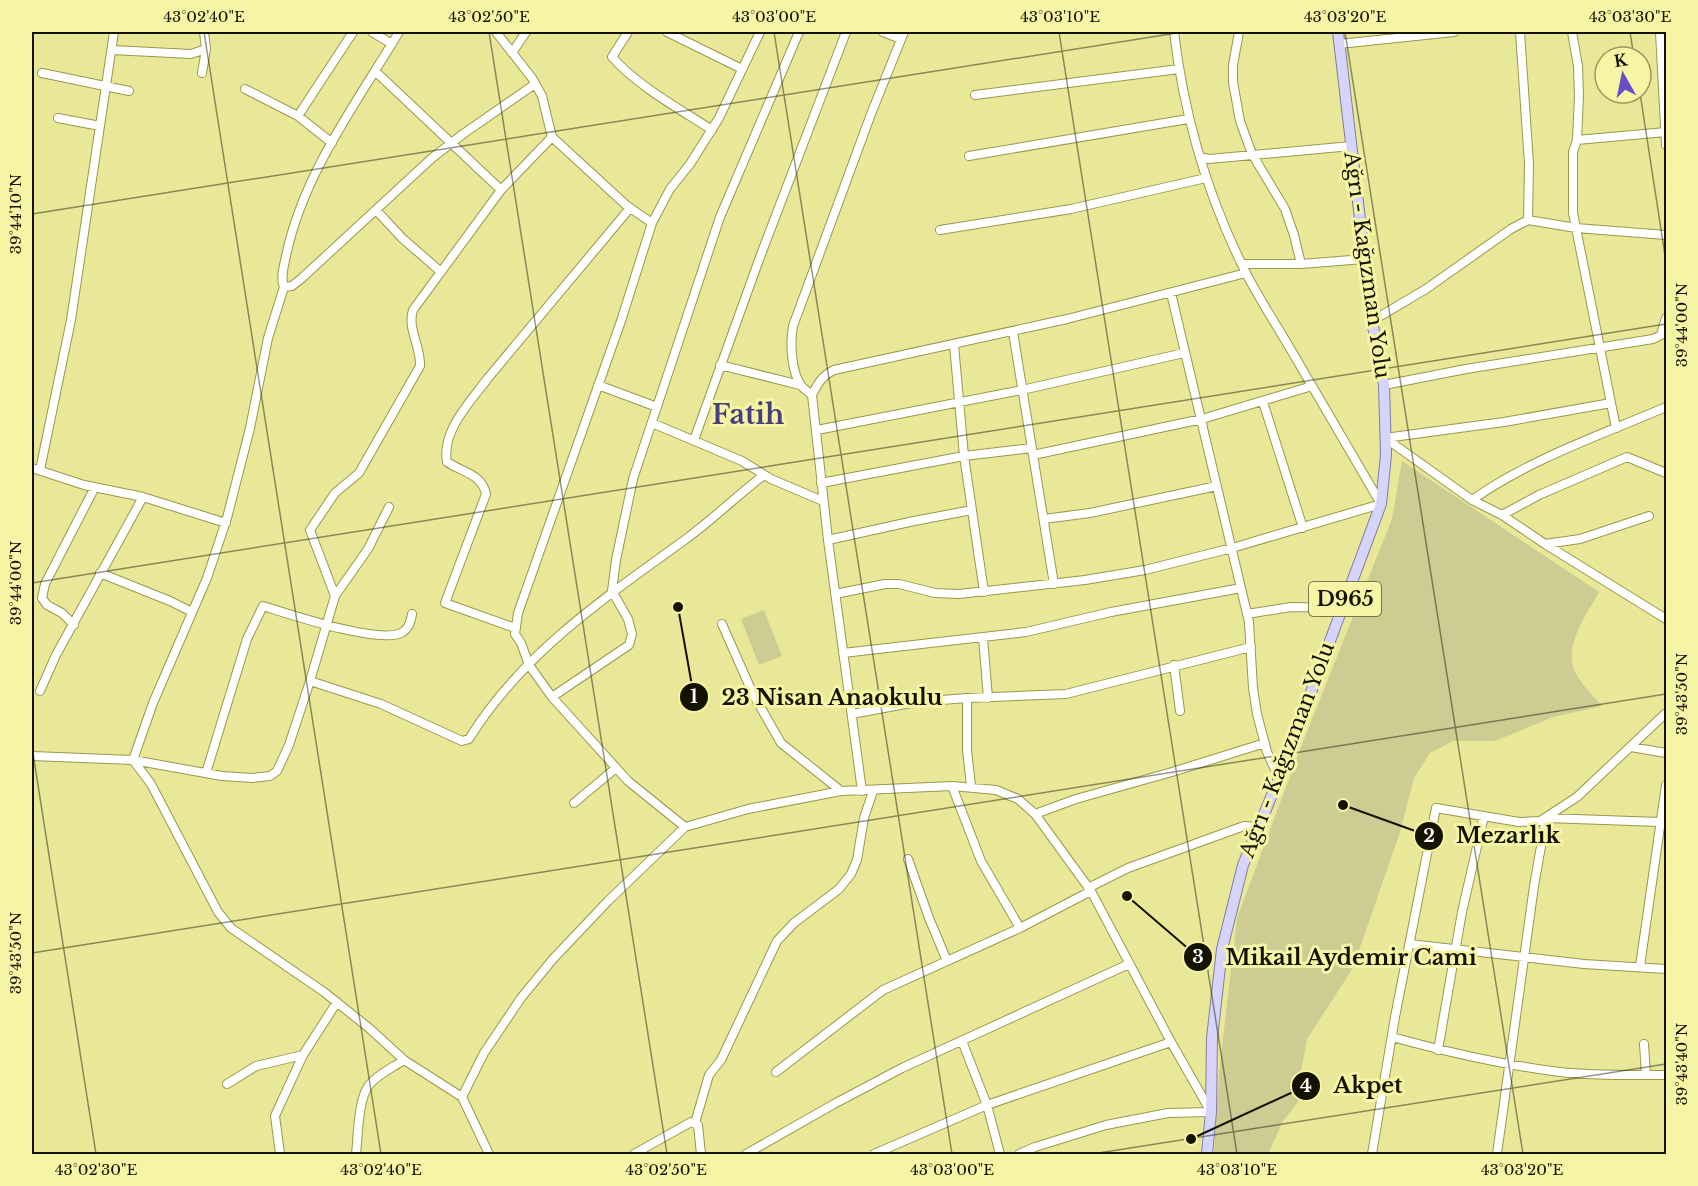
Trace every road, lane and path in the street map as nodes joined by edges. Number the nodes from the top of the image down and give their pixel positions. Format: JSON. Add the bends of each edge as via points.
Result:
{"nodes":[{"id":1,"x":114,"y":32,"type":"edge"},
{"id":2,"x":204,"y":32,"type":"edge"},
{"id":3,"x":353,"y":32,"type":"edge"},
{"id":4,"x":372,"y":32,"type":"edge"},
{"id":5,"x":399,"y":32,"type":"edge"},
{"id":6,"x":496,"y":32,"type":"edge"},
{"id":7,"x":526,"y":32,"type":"edge"},
{"id":8,"x":628,"y":32,"type":"edge"},
{"id":9,"x":667,"y":32,"type":"edge"},
{"id":10,"x":760,"y":32,"type":"edge"},
{"id":11,"x":799,"y":32,"type":"edge"},
{"id":12,"x":846,"y":32,"type":"edge"},
{"id":13,"x":883,"y":32,"type":"edge"},
{"id":14,"x":1174,"y":32,"type":"edge"},
{"id":15,"x":1239,"y":32,"type":"edge"},
{"id":16,"x":1338,"y":32,"type":"edge"},
{"id":17,"x":1454,"y":32,"type":"edge"},
{"id":18,"x":1520,"y":32,"type":"edge"},
{"id":19,"x":1572,"y":32,"type":"edge"},
{"id":20,"x":1660,"y":32,"type":"edge"},
{"id":21,"x":902,"y":35,"type":"edge"},
{"id":22,"x":392,"y":44,"type":"junction"},
{"id":23,"x":1339,"y":44,"type":"junction"},
{"id":24,"x":206,"y":50,"type":"junction"},
{"id":25,"x":112,"y":51,"type":"junction"},
{"id":26,"x":512,"y":53,"type":"junction"},
{"id":27,"x":742,"y":69,"type":"junction"},
{"id":28,"x":1179,"y":69,"type":"junction"},
{"id":29,"x":375,"y":71,"type":"junction"},
{"id":30,"x":42,"y":73,"type":"dead end"},
{"id":31,"x":202,"y":73,"type":"dead end"},
{"id":32,"x":535,"y":84,"type":"junction"},
{"id":33,"x":106,"y":87,"type":"junction"},
{"id":34,"x":245,"y":89,"type":"dead end"},
{"id":35,"x":129,"y":91,"type":"dead end"},
{"id":36,"x":975,"y":95,"type":"dead end"},
{"id":37,"x":298,"y":116,"type":"junction"},
{"id":38,"x":58,"y":118,"type":"dead end"},
{"id":39,"x":1188,"y":119,"type":"junction"},
{"id":40,"x":100,"y":126,"type":"junction"},
{"id":41,"x":712,"y":130,"type":"junction"},
{"id":42,"x":1666,"y":132,"type":"edge"},
{"id":43,"x":552,"y":137,"type":"junction"},
{"id":44,"x":1577,"y":140,"type":"junction"},
{"id":45,"x":452,"y":142,"type":"junction"},
{"id":46,"x":332,"y":143,"type":"junction"},
{"id":47,"x":1666,"y":145,"type":"edge"},
{"id":48,"x":1351,"y":146,"type":"junction"},
{"id":49,"x":1252,"y":154,"type":"junction"},
{"id":50,"x":969,"y":156,"type":"dead end"},
{"id":51,"x":1200,"y":157,"type":"junction"},
{"id":52,"x":1206,"y":178,"type":"junction"},
{"id":53,"x":501,"y":190,"type":"junction"},
{"id":54,"x":630,"y":208,"type":"junction"},
{"id":55,"x":376,"y":210,"type":"junction"},
{"id":56,"x":1528,"y":220,"type":"junction"},
{"id":57,"x":652,"y":223,"type":"junction"},
{"id":58,"x":1576,"y":228,"type":"junction"},
{"id":59,"x":940,"y":230,"type":"dead end"},
{"id":60,"x":1666,"y":235,"type":"edge"},
{"id":61,"x":1364,"y":259,"type":"junction"},
{"id":62,"x":1301,"y":264,"type":"junction"},
{"id":63,"x":1244,"y":269,"type":"junction"},
{"id":64,"x":441,"y":272,"type":"junction"},
{"id":65,"x":284,"y":287,"type":"junction"},
{"id":66,"x":1172,"y":293,"type":"junction"},
{"id":67,"x":1666,"y":318,"type":"edge"},
{"id":68,"x":1371,"y":321,"type":"junction"},
{"id":69,"x":1013,"y":332,"type":"junction"},
{"id":70,"x":954,"y":345,"type":"junction"},
{"id":71,"x":1599,"y":348,"type":"junction"},
{"id":72,"x":1184,"y":353,"type":"junction"},
{"id":73,"x":720,"y":365,"type":"junction"},
{"id":74,"x":598,"y":385,"type":"junction"},
{"id":75,"x":800,"y":385,"type":"junction"},
{"id":76,"x":1384,"y":385,"type":"junction"},
{"id":77,"x":1312,"y":386,"type":"junction"},
{"id":78,"x":1022,"y":390,"type":"junction"},
{"id":79,"x":812,"y":395,"type":"junction"},
{"id":80,"x":1263,"y":402,"type":"junction"},
{"id":81,"x":958,"y":403,"type":"junction"},
{"id":82,"x":1611,"y":403,"type":"junction"},
{"id":83,"x":657,"y":407,"type":"junction"},
{"id":84,"x":1666,"y":407,"type":"edge"},
{"id":85,"x":1202,"y":419,"type":"junction"},
{"id":86,"x":652,"y":423,"type":"junction"},
{"id":87,"x":1616,"y":428,"type":"junction"},
{"id":88,"x":817,"y":430,"type":"junction"},
{"id":89,"x":1385,"y":438,"type":"junction"},
{"id":90,"x":694,"y":440,"type":"junction"},
{"id":91,"x":1033,"y":451,"type":"junction"},
{"id":92,"x":964,"y":456,"type":"junction"},
{"id":93,"x":36,"y":469,"type":"edge"},
{"id":94,"x":1666,"y":473,"type":"edge"},
{"id":95,"x":764,"y":475,"type":"junction"},
{"id":96,"x":821,"y":483,"type":"junction"},
{"id":97,"x":1217,"y":486,"type":"junction"},
{"id":98,"x":95,"y":487,"type":"junction"},
{"id":99,"x":143,"y":497,"type":"junction"},
{"id":100,"x":1472,"y":500,"type":"junction"},
{"id":101,"x":823,"y":501,"type":"junction"},
{"id":102,"x":1381,"y":504,"type":"junction"},
{"id":103,"x":389,"y":507,"type":"dead end"},
{"id":104,"x":972,"y":510,"type":"junction"},
{"id":105,"x":1502,"y":514,"type":"junction"},
{"id":106,"x":1649,"y":516,"type":"dead end"},
{"id":107,"x":1044,"y":519,"type":"junction"},
{"id":108,"x":226,"y":523,"type":"junction"},
{"id":109,"x":1303,"y":528,"type":"junction"},
{"id":110,"x":828,"y":540,"type":"junction"},
{"id":111,"x":1545,"y":544,"type":"junction"},
{"id":112,"x":1232,"y":549,"type":"junction"},
{"id":113,"x":100,"y":573,"type":"junction"},
{"id":114,"x":1053,"y":584,"type":"junction"},
{"id":115,"x":1241,"y":588,"type":"junction"},
{"id":116,"x":612,"y":591,"type":"junction"},
{"id":117,"x":984,"y":592,"type":"junction"},
{"id":118,"x":835,"y":594,"type":"junction"},
{"id":119,"x":334,"y":596,"type":"junction"},
{"id":120,"x":1342,"y":609,"type":"junction"},
{"id":121,"x":192,"y":612,"type":"junction"},
{"id":122,"x":412,"y":614,"type":"dead end"},
{"id":123,"x":1248,"y":614,"type":"junction"},
{"id":124,"x":1666,"y":619,"type":"edge"},
{"id":125,"x":722,"y":624,"type":"dead end"},
{"id":126,"x":74,"y":625,"type":"junction"},
{"id":127,"x":326,"y":625,"type":"junction"},
{"id":128,"x":515,"y":628,"type":"junction"},
{"id":129,"x":983,"y":638,"type":"junction"},
{"id":130,"x":1251,"y":647,"type":"junction"},
{"id":131,"x":843,"y":653,"type":"junction"},
{"id":132,"x":529,"y":665,"type":"junction"},
{"id":133,"x":1174,"y":665,"type":"junction"},
{"id":134,"x":310,"y":681,"type":"junction"},
{"id":135,"x":40,"y":691,"type":"dead end"},
{"id":136,"x":552,"y":697,"type":"junction"},
{"id":137,"x":967,"y":698,"type":"junction"},
{"id":138,"x":988,"y":698,"type":"junction"},
{"id":139,"x":1180,"y":711,"type":"dead end"},
{"id":140,"x":1666,"y":713,"type":"edge"},
{"id":141,"x":852,"y":714,"type":"junction"},
{"id":142,"x":1265,"y":743,"type":"junction"},
{"id":143,"x":1631,"y":747,"type":"junction"},
{"id":144,"x":1666,"y":753,"type":"edge"},
{"id":145,"x":32,"y":756,"type":"edge"},
{"id":146,"x":133,"y":760,"type":"junction"},
{"id":147,"x":616,"y":768,"type":"junction"},
{"id":148,"x":206,"y":773,"type":"junction"},
{"id":149,"x":1279,"y":778,"type":"junction"},
{"id":150,"x":1666,"y":785,"type":"edge"},
{"id":151,"x":952,"y":786,"type":"junction"},
{"id":152,"x":971,"y":786,"type":"junction"},
{"id":153,"x":841,"y":791,"type":"junction"},
{"id":154,"x":862,"y":791,"type":"junction"},
{"id":155,"x":873,"y":791,"type":"junction"},
{"id":156,"x":574,"y":803,"type":"dead end"},
{"id":157,"x":1035,"y":814,"type":"junction"},
{"id":158,"x":1484,"y":816,"type":"junction"},
{"id":159,"x":1546,"y":818,"type":"junction"},
{"id":160,"x":1660,"y":822,"type":"junction"},
{"id":161,"x":685,"y":827,"type":"junction"},
{"id":162,"x":1259,"y":827,"type":"junction"},
{"id":163,"x":908,"y":859,"type":"dead end"},
{"id":164,"x":1090,"y":889,"type":"junction"},
{"id":165,"x":1020,"y":928,"type":"junction"},
{"id":166,"x":1410,"y":944,"type":"junction"},
{"id":167,"x":1457,"y":950,"type":"junction"},
{"id":168,"x":1525,"y":958,"type":"junction"},
{"id":169,"x":947,"y":962,"type":"junction"},
{"id":170,"x":1129,"y":964,"type":"junction"},
{"id":171,"x":1640,"y":966,"type":"junction"},
{"id":172,"x":1666,"y":969,"type":"edge"},
{"id":173,"x":337,"y":1002,"type":"junction"},
{"id":174,"x":1392,"y":1037,"type":"junction"},
{"id":175,"x":962,"y":1041,"type":"junction"},
{"id":176,"x":1171,"y":1042,"type":"junction"},
{"id":177,"x":1644,"y":1044,"type":"dead end"},
{"id":178,"x":1438,"y":1050,"type":"junction"},
{"id":179,"x":303,"y":1056,"type":"junction"},
{"id":180,"x":404,"y":1060,"type":"junction"},
{"id":181,"x":1511,"y":1064,"type":"junction"},
{"id":182,"x":776,"y":1072,"type":"dead end"},
{"id":183,"x":1646,"y":1075,"type":"junction"},
{"id":184,"x":1666,"y":1075,"type":"edge"},
{"id":185,"x":227,"y":1084,"type":"dead end"},
{"id":186,"x":462,"y":1097,"type":"junction"},
{"id":187,"x":987,"y":1105,"type":"junction"},
{"id":188,"x":1211,"y":1112,"type":"junction"},
{"id":189,"x":695,"y":1123,"type":"junction"},
{"id":190,"x":1036,"y":1151,"type":"edge"},
{"id":191,"x":280,"y":1155,"type":"edge"},
{"id":192,"x":356,"y":1155,"type":"edge"},
{"id":193,"x":489,"y":1155,"type":"edge"},
{"id":194,"x":634,"y":1155,"type":"edge"},
{"id":195,"x":701,"y":1155,"type":"edge"},
{"id":196,"x":746,"y":1155,"type":"edge"},
{"id":197,"x":874,"y":1155,"type":"edge"},
{"id":198,"x":1000,"y":1155,"type":"edge"},
{"id":199,"x":1019,"y":1155,"type":"edge"},
{"id":200,"x":1207,"y":1155,"type":"edge"},
{"id":201,"x":1372,"y":1155,"type":"edge"},
{"id":202,"x":1497,"y":1155,"type":"edge"}],
"edges":[{"from":1,"to":25,"type":"street"},
{"from":2,"to":24,"type":"street"},
{"from":3,"to":37,"type":"street"},
{"from":4,"to":22,"type":"street"},
{"from":5,"to":22,"type":"street"},
{"from":6,"to":26,"type":"street"},
{"from":7,"to":26,"type":"street"},
{"from":8,"to":41,"type":"street","via":[[612,57],[657,94]]},
{"from":9,"to":27,"type":"street"},
{"from":10,"to":27,"type":"street"},
{"from":11,"to":83,"type":"street","via":[[720,217]]},
{"from":12,"to":73,"type":"street"},
{"from":13,"to":21,"type":"street"},
{"from":14,"to":28,"type":"street"},
{"from":15,"to":49,"type":"street","via":[[1233,82],[1240,121]]},
{"from":16,"to":23,"type":"main road","name":"Ağrı - Kağızman Yolu","number":"D965"},
{"from":17,"to":23,"type":"street"},
{"from":18,"to":56,"type":"street","via":[[1529,164]]},
{"from":19,"to":44,"type":"street","via":[[1578,66]]},
{"from":20,"to":42,"type":"street"},
{"from":21,"to":75,"type":"street","via":[[793,326],[790,339]]},
{"from":22,"to":29,"type":"street"},
{"from":23,"to":48,"type":"main road","name":"Ağrı - Kağızman Yolu","number":"D965"},
{"from":24,"to":25,"type":"street","via":[[191,54]]},
{"from":24,"to":31,"type":"street"},
{"from":25,"to":33,"type":"street"},
{"from":26,"to":32,"type":"street"},
{"from":27,"to":41,"type":"street"},
{"from":28,"to":36,"type":"street"},
{"from":28,"to":39,"type":"street"},
{"from":29,"to":45,"type":"street"},
{"from":29,"to":46,"type":"street"},
{"from":30,"to":33,"type":"street"},
{"from":32,"to":43,"type":"street","via":[[542,96]]},
{"from":32,"to":45,"type":"street"},
{"from":33,"to":35,"type":"street"},
{"from":33,"to":40,"type":"street"},
{"from":34,"to":37,"type":"street"},
{"from":37,"to":46,"type":"street"},
{"from":38,"to":40,"type":"street"},
{"from":39,"to":50,"type":"street"},
{"from":39,"to":51,"type":"street"},
{"from":40,"to":93,"type":"street","via":[[71,320]]},
{"from":41,"to":57,"type":"street","via":[[670,189]]},
{"from":42,"to":44,"type":"street"},
{"from":42,"to":47,"type":"street"},
{"from":43,"to":53,"type":"street"},
{"from":43,"to":54,"type":"street"},
{"from":44,"to":58,"type":"street","via":[[1573,152]]},
{"from":45,"to":53,"type":"street"},
{"from":45,"to":55,"type":"street"},
{"from":46,"to":65,"type":"street","via":[[291,229],[283,267]]},
{"from":48,"to":49,"type":"street"},
{"from":48,"to":61,"type":"main road","name":"Ağrı - Kağızman Yolu","number":"D965"},
{"from":49,"to":51,"type":"street"},
{"from":49,"to":62,"type":"street","via":[[1285,208]]},
{"from":51,"to":52,"type":"street"},
{"from":52,"to":59,"type":"street","via":[[1071,209]]},
{"from":52,"to":63,"type":"street"},
{"from":53,"to":64,"type":"street"},
{"from":54,"to":57,"type":"street"},
{"from":54,"to":128,"type":"street","via":[[488,378],[468,404],[446,445],[447,462],[480,480],[486,494],[445,603]]},
{"from":55,"to":64,"type":"street"},
{"from":55,"to":65,"type":"street","via":[[302,278]]},
{"from":56,"to":58,"type":"street"},
{"from":56,"to":68,"type":"street"},
{"from":57,"to":74,"type":"street"},
{"from":58,"to":60,"type":"street"},
{"from":58,"to":71,"type":"street"},
{"from":61,"to":62,"type":"street"},
{"from":61,"to":68,"type":"main road","name":"Ağrı - Kağızman Yolu","number":"D965"},
{"from":62,"to":63,"type":"street"},
{"from":63,"to":66,"type":"street"},
{"from":63,"to":77,"type":"street"},
{"from":64,"to":119,"type":"street","via":[[411,316],[420,366],[359,472],[335,494],[310,530]]},
{"from":65,"to":108,"type":"street","via":[[268,338]]},
{"from":66,"to":69,"type":"street"},
{"from":66,"to":72,"type":"street"},
{"from":67,"to":71,"type":"street","via":[[1661,335],[1653,339]]},
{"from":68,"to":76,"type":"main road","name":"Ağrı - Kağızman Yolu","number":"D965"},
{"from":69,"to":70,"type":"street"},
{"from":69,"to":78,"type":"street"},
{"from":70,"to":79,"type":"street","via":[[834,370],[825,375]]},
{"from":70,"to":81,"type":"street"},
{"from":71,"to":76,"type":"street"},
{"from":71,"to":82,"type":"street"},
{"from":72,"to":78,"type":"street"},
{"from":72,"to":85,"type":"street"},
{"from":73,"to":75,"type":"street"},
{"from":73,"to":90,"type":"street"},
{"from":74,"to":83,"type":"street"},
{"from":74,"to":128,"type":"street"},
{"from":75,"to":79,"type":"street"},
{"from":76,"to":89,"type":"main road","name":"Ağrı - Kağızman Yolu","number":"D965"},
{"from":77,"to":80,"type":"street"},
{"from":77,"to":102,"type":"street"},
{"from":78,"to":81,"type":"street"},
{"from":78,"to":91,"type":"street"},
{"from":79,"to":88,"type":"street"},
{"from":80,"to":85,"type":"street"},
{"from":80,"to":109,"type":"street"},
{"from":81,"to":88,"type":"street"},
{"from":81,"to":92,"type":"street"},
{"from":82,"to":87,"type":"street"},
{"from":82,"to":89,"type":"street"},
{"from":83,"to":86,"type":"street"},
{"from":84,"to":87,"type":"street"},
{"from":85,"to":91,"type":"street"},
{"from":85,"to":97,"type":"street"},
{"from":86,"to":90,"type":"street"},
{"from":86,"to":116,"type":"street","via":[[633,479]]},
{"from":87,"to":100,"type":"street","via":[[1567,448]]},
{"from":88,"to":96,"type":"street"},
{"from":89,"to":100,"type":"street"},
{"from":89,"to":102,"type":"main road","name":"Ağrı - Kağızman Yolu","number":"D965"},
{"from":90,"to":95,"type":"street"},
{"from":91,"to":92,"type":"street"},
{"from":91,"to":107,"type":"street"},
{"from":92,"to":96,"type":"street"},
{"from":92,"to":104,"type":"street"},
{"from":93,"to":98,"type":"street"},
{"from":94,"to":105,"type":"street","via":[[1627,457]]},
{"from":95,"to":101,"type":"street"},
{"from":95,"to":116,"type":"street","via":[[689,537]]},
{"from":96,"to":101,"type":"street"},
{"from":97,"to":107,"type":"street"},
{"from":97,"to":112,"type":"street"},
{"from":98,"to":99,"type":"street"},
{"from":98,"to":126,"type":"street","via":[[45,584],[42,598]]},
{"from":99,"to":108,"type":"street"},
{"from":99,"to":113,"type":"street"},
{"from":100,"to":105,"type":"street"},
{"from":101,"to":110,"type":"street"},
{"from":102,"to":109,"type":"street"},
{"from":102,"to":120,"type":"main road","name":"Ağrı - Kağızman Yolu","number":"D965"},
{"from":103,"to":119,"type":"street","via":[[368,549]]},
{"from":104,"to":110,"type":"street"},
{"from":104,"to":117,"type":"street"},
{"from":105,"to":111,"type":"street"},
{"from":106,"to":111,"type":"street","via":[[1580,539]]},
{"from":107,"to":114,"type":"street"},
{"from":108,"to":121,"type":"street"},
{"from":109,"to":112,"type":"street"},
{"from":110,"to":118,"type":"street"},
{"from":111,"to":124,"type":"street"},
{"from":112,"to":114,"type":"street","via":[[1145,570]]},
{"from":112,"to":115,"type":"street"},
{"from":113,"to":121,"type":"street"},
{"from":113,"to":126,"type":"street"},
{"from":114,"to":117,"type":"street"},
{"from":115,"to":123,"type":"street"},
{"from":115,"to":129,"type":"street"},
{"from":116,"to":132,"type":"street"},
{"from":116,"to":136,"type":"street","via":[[628,619],[632,634],[629,645]]},
{"from":117,"to":118,"type":"street","via":[[935,593],[885,584]]},
{"from":118,"to":131,"type":"street"},
{"from":119,"to":127,"type":"street"},
{"from":120,"to":123,"type":"street","via":[[1291,607]]},
{"from":120,"to":149,"type":"main road","name":"Ağrı - Kağızman Yolu","number":"D965"},
{"from":121,"to":146,"type":"street"},
{"from":122,"to":127,"type":"street","via":[[406,629],[390,636]]},
{"from":123,"to":130,"type":"street"},
{"from":125,"to":153,"type":"street","via":[[753,694],[781,742]]},
{"from":126,"to":135,"type":"street"},
{"from":127,"to":134,"type":"street"},
{"from":127,"to":148,"type":"street","via":[[263,606],[247,639]]},
{"from":128,"to":132,"type":"street"},
{"from":129,"to":131,"type":"street"},
{"from":129,"to":138,"type":"street"},
{"from":130,"to":133,"type":"street"},
{"from":130,"to":142,"type":"street","via":[[1253,688]]},
{"from":131,"to":141,"type":"street"},
{"from":132,"to":134,"type":"street","via":[[503,692],[469,739],[462,741],[381,705]]},
{"from":132,"to":136,"type":"street"},
{"from":133,"to":138,"type":"street","via":[[1066,694]]},
{"from":133,"to":139,"type":"street"},
{"from":134,"to":148,"type":"street","via":[[277,771],[252,778]]},
{"from":136,"to":147,"type":"street"},
{"from":137,"to":138,"type":"street"},
{"from":137,"to":141,"type":"street","via":[[916,702]]},
{"from":137,"to":152,"type":"street"},
{"from":140,"to":143,"type":"street"},
{"from":141,"to":154,"type":"street"},
{"from":142,"to":149,"type":"street"},
{"from":142,"to":157,"type":"street"},
{"from":143,"to":144,"type":"street"},
{"from":143,"to":159,"type":"street","via":[[1577,797]]},
{"from":145,"to":146,"type":"street"},
{"from":146,"to":148,"type":"street"},
{"from":146,"to":173,"type":"street","via":[[151,784],[218,912],[231,928]]},
{"from":147,"to":156,"type":"street"},
{"from":147,"to":161,"type":"street"},
{"from":149,"to":162,"type":"main road","name":"Ağrı - Kağızman Yolu","number":"D965"},
{"from":150,"to":160,"type":"street"},
{"from":151,"to":152,"type":"street"},
{"from":151,"to":155,"type":"street"},
{"from":151,"to":165,"type":"street","via":[[981,861]]},
{"from":152,"to":157,"type":"street","via":[[1018,799]]},
{"from":153,"to":154,"type":"street"},
{"from":153,"to":161,"type":"street","via":[[748,809]]},
{"from":154,"to":155,"type":"street"},
{"from":155,"to":189,"type":"street","via":[[851,874],[839,890],[794,923],[777,941],[721,1060],[709,1075]]},
{"from":157,"to":164,"type":"street"},
{"from":158,"to":159,"type":"street","via":[[1519,822]]},
{"from":158,"to":166,"type":"street","via":[[1436,808]]},
{"from":158,"to":167,"type":"street"},
{"from":159,"to":160,"type":"street"},
{"from":159,"to":168,"type":"street"},
{"from":160,"to":171,"type":"street"},
{"from":161,"to":186,"type":"street","via":[[546,967],[484,1053]]},
{"from":162,"to":164,"type":"street","via":[[1244,826],[1128,868]]},
{"from":162,"to":188,"type":"main road","name":"Ağrı - Kağızman Yolu","number":"D965","via":[[1243,865],[1222,949],[1212,1038]]},
{"from":163,"to":169,"type":"street"},
{"from":164,"to":165,"type":"street"},
{"from":164,"to":170,"type":"street"},
{"from":165,"to":169,"type":"street"},
{"from":166,"to":167,"type":"street"},
{"from":166,"to":174,"type":"street"},
{"from":167,"to":168,"type":"street"},
{"from":167,"to":178,"type":"street"},
{"from":168,"to":171,"type":"street"},
{"from":168,"to":181,"type":"street"},
{"from":169,"to":182,"type":"street","via":[[883,990]]},
{"from":170,"to":175,"type":"street"},
{"from":170,"to":176,"type":"street"},
{"from":171,"to":172,"type":"street"},
{"from":173,"to":179,"type":"street"},
{"from":173,"to":180,"type":"street"},
{"from":174,"to":178,"type":"street"},
{"from":174,"to":201,"type":"street"},
{"from":175,"to":187,"type":"street"},
{"from":175,"to":196,"type":"street","via":[[840,1100]]},
{"from":176,"to":187,"type":"street"},
{"from":176,"to":188,"type":"street"},
{"from":177,"to":183,"type":"street"},
{"from":178,"to":181,"type":"street"},
{"from":179,"to":185,"type":"street","via":[[256,1066]]},
{"from":179,"to":191,"type":"street","via":[[275,1116]]},
{"from":180,"to":186,"type":"street"},
{"from":180,"to":192,"type":"street","via":[[368,1086]]},
{"from":181,"to":183,"type":"street","via":[[1562,1072]]},
{"from":181,"to":202,"type":"street"},
{"from":183,"to":184,"type":"street"},
{"from":186,"to":193,"type":"street"},
{"from":187,"to":197,"type":"street"},
{"from":187,"to":198,"type":"street"},
{"from":188,"to":190,"type":"street","via":[[1168,1113],[1106,1125]]},
{"from":188,"to":200,"type":"main road","name":"Ağrı - Kağızman Yolu","number":"D965"},
{"from":189,"to":194,"type":"street","via":[[690,1122]]},
{"from":189,"to":195,"type":"street"},
{"from":190,"to":199,"type":"street"}]}
